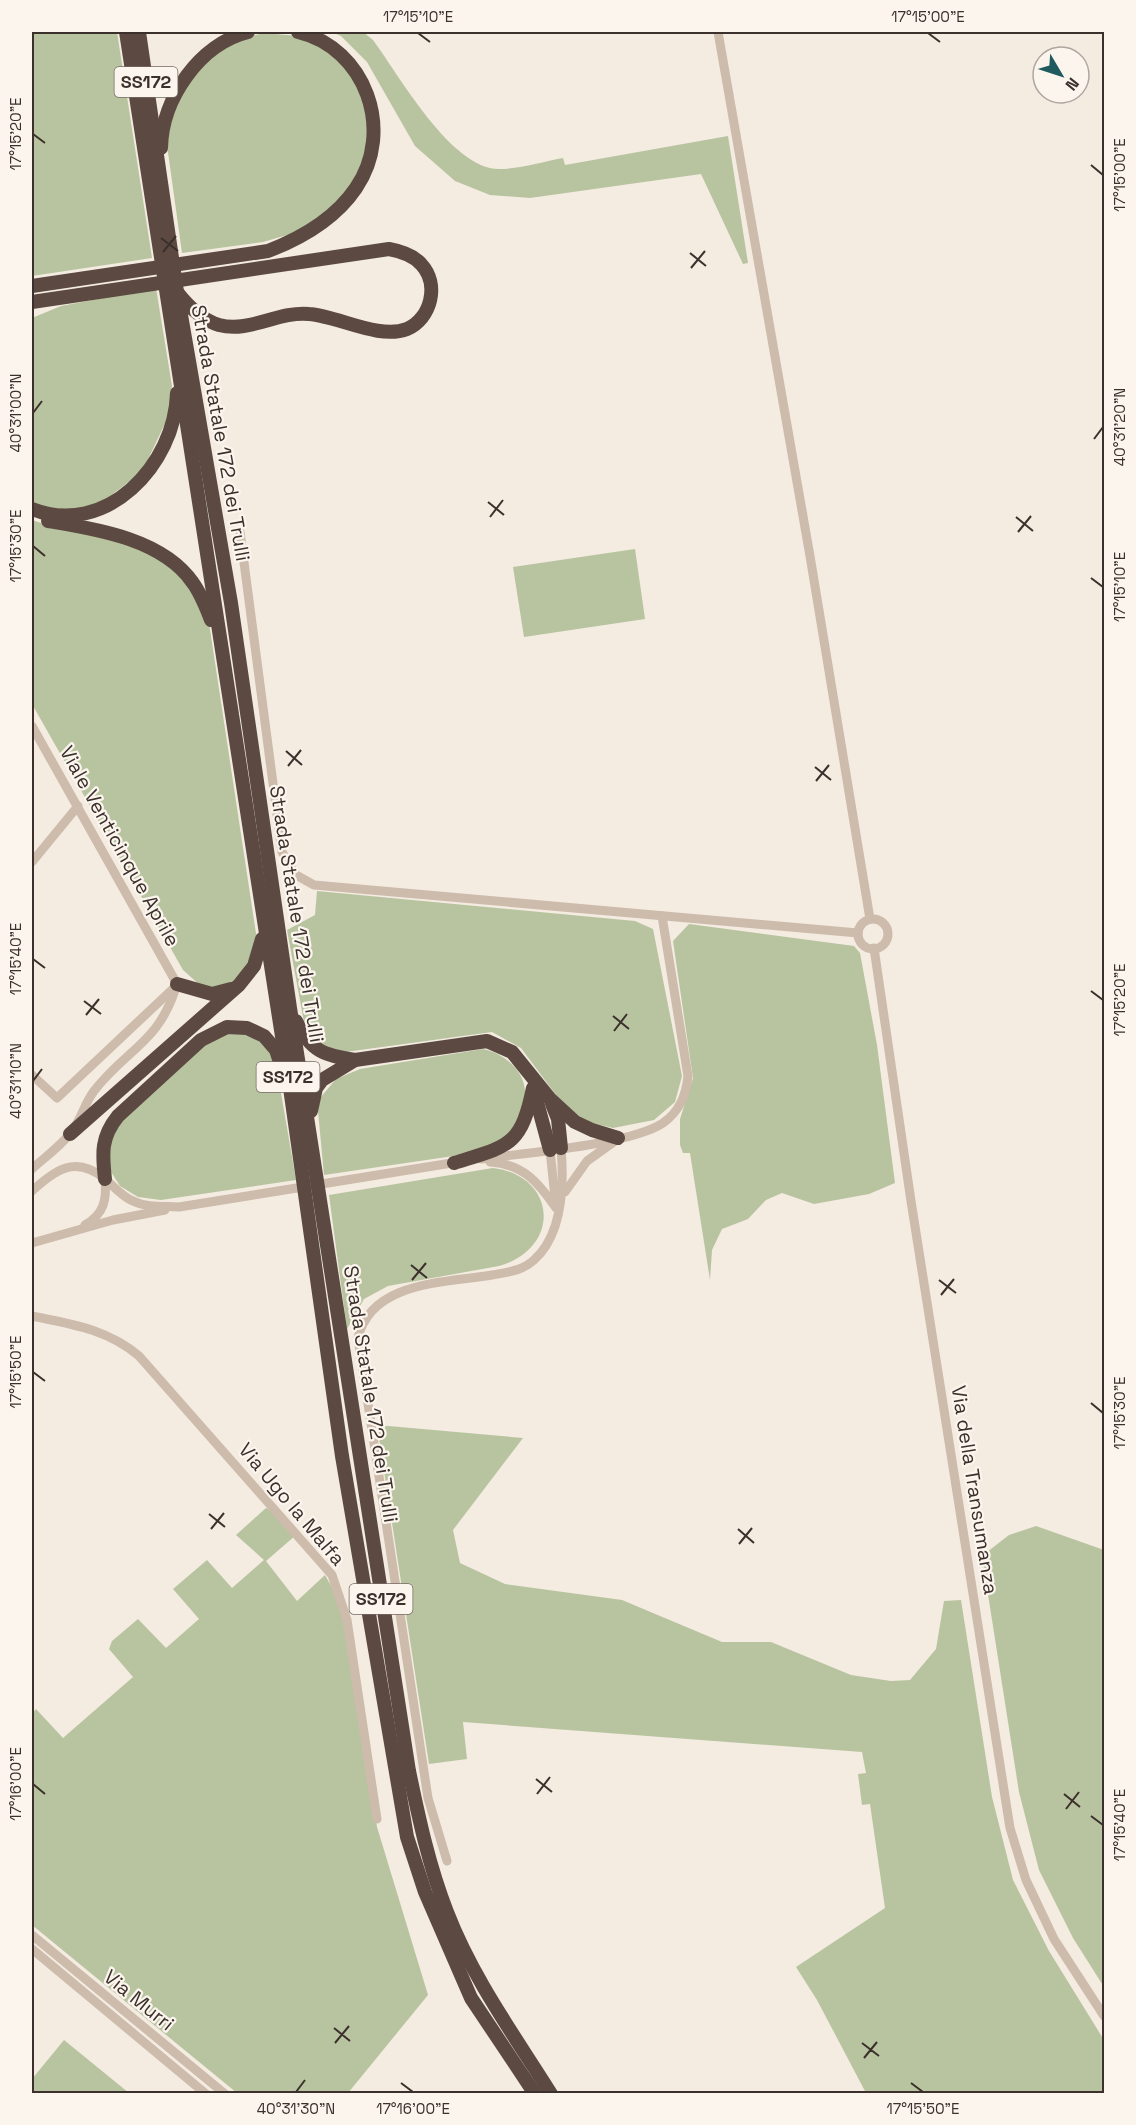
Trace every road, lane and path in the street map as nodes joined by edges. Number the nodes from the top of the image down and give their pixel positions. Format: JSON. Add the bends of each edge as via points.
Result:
{"nodes":[{"id":1,"x":126,"y":32,"type":"edge"},
{"id":2,"x":139,"y":32,"type":"edge"},
{"id":3,"x":248,"y":32,"type":"edge"},
{"id":4,"x":298,"y":32,"type":"edge"},
{"id":5,"x":717,"y":32,"type":"edge"},
{"id":6,"x":162,"y":186,"type":"junction"},
{"id":7,"x":32,"y":285,"type":"edge"},
{"id":8,"x":177,"y":292,"type":"junction"},
{"id":9,"x":96,"y":293,"type":"junction"},
{"id":10,"x":32,"y":302,"type":"edge"},
{"id":11,"x":32,"y":313,"type":"edge"},
{"id":12,"x":177,"y":361,"type":"junction"},
{"id":13,"x":32,"y":509,"type":"edge"},
{"id":14,"x":32,"y":517,"type":"edge"},
{"id":15,"x":240,"y":532,"type":"dead end"},
{"id":16,"x":219,"y":638,"type":"junction"},
{"id":17,"x":32,"y":726,"type":"edge"},
{"id":18,"x":78,"y":807,"type":"junction"},
{"id":19,"x":32,"y":862,"type":"edge"},
{"id":20,"x":662,"y":916,"type":"junction"},
{"id":21,"x":870,"y":919,"type":"junction"},
{"id":22,"x":263,"y":922,"type":"junction"},
{"id":23,"x":858,"y":933,"type":"junction"},
{"id":24,"x":874,"y":948,"type":"junction"},
{"id":25,"x":177,"y":984,"type":"junction"},
{"id":26,"x":239,"y":985,"type":"junction"},
{"id":27,"x":290,"y":1008,"type":"junction"},
{"id":28,"x":355,"y":1060,"type":"junction"},
{"id":29,"x":529,"y":1071,"type":"junction"},
{"id":30,"x":32,"y":1076,"type":"edge"},
{"id":31,"x":290,"y":1088,"type":"junction"},
{"id":32,"x":533,"y":1088,"type":"junction"},
{"id":33,"x":550,"y":1099,"type":"junction"},
{"id":34,"x":310,"y":1128,"type":"junction"},
{"id":35,"x":70,"y":1134,"type":"junction"},
{"id":36,"x":618,"y":1138,"type":"junction"},
{"id":37,"x":556,"y":1149,"type":"junction"},
{"id":38,"x":471,"y":1161,"type":"junction"},
{"id":39,"x":454,"y":1163,"type":"junction"},
{"id":40,"x":32,"y":1169,"type":"edge"},
{"id":41,"x":105,"y":1179,"type":"junction"},
{"id":42,"x":32,"y":1191,"type":"edge"},
{"id":43,"x":179,"y":1207,"type":"junction"},
{"id":44,"x":557,"y":1210,"type":"junction"},
{"id":45,"x":74,"y":1230,"type":"junction"},
{"id":46,"x":32,"y":1243,"type":"edge"},
{"id":47,"x":32,"y":1316,"type":"edge"},
{"id":48,"x":377,"y":1819,"type":"dead end"},
{"id":49,"x":447,"y":1861,"type":"dead end"},
{"id":50,"x":32,"y":1935,"type":"edge"},
{"id":51,"x":32,"y":1949,"type":"edge"},
{"id":52,"x":1104,"y":2016,"type":"edge"},
{"id":53,"x":206,"y":2094,"type":"edge"},
{"id":54,"x":225,"y":2094,"type":"edge"},
{"id":55,"x":535,"y":2094,"type":"edge"},
{"id":56,"x":551,"y":2094,"type":"edge"}],
"edges":[{"from":1,"to":12,"type":"highway","name":"Strada Statale 172 dei Trulli","number":"SS172"},
{"from":2,"to":6,"type":"highway","name":"Strada Statale 172 dei Trulli","number":"SS172"},
{"from":3,"to":6,"type":"highway","via":[[208,51],[182,85],[163,130]]},
{"from":4,"to":7,"type":"highway","via":[[316,38],[349,62],[365,87],[374,120],[366,171],[335,213],[304,235],[268,251]]},
{"from":5,"to":21,"type":"street"},
{"from":6,"to":8,"type":"highway","name":"Strada Statale 172 dei Trulli","number":"SS172"},
{"from":8,"to":9,"type":"highway","via":[[205,319],[236,328],[309,314],[391,333],[423,318],[431,302],[430,283],[422,265],[404,252],[389,249]]},
{"from":8,"to":27,"type":"highway","name":"Strada Statale 172 dei Trulli","number":"SS172","via":[[231,603]]},
{"from":9,"to":10,"type":"highway"},
{"from":9,"to":11,"type":"highway"},
{"from":12,"to":13,"type":"highway","via":[[177,398],[170,428],[157,458],[139,484],[114,503],[83,513],[50,514]]},
{"from":12,"to":16,"type":"highway","name":"Strada Statale 172 dei Trulli","number":"SS172"},
{"from":14,"to":16,"type":"highway","via":[[105,531],[139,542],[168,560],[192,581]]},
{"from":15,"to":20,"type":"street","via":[[282,852],[296,875],[314,885]]},
{"from":16,"to":22,"type":"highway","name":"Strada Statale 172 dei Trulli","number":"SS172"},
{"from":17,"to":18,"type":"street","name":"Viale Venticinque Aprile"},
{"from":18,"to":19,"type":"street"},
{"from":18,"to":25,"type":"street","name":"Viale Venticinque Aprile"},
{"from":20,"to":23,"type":"street"},
{"from":20,"to":36,"type":"street","via":[[687,1088],[683,1101],[663,1123]]},
{"from":21,"to":23,"type":"street"},
{"from":21,"to":24,"type":"street","via":[[882,921],[888,931],[885,943]]},
{"from":22,"to":26,"type":"highway","via":[[259,956]]},
{"from":22,"to":31,"type":"highway","name":"Strada Statale 172 dei Trulli","number":"SS172"},
{"from":23,"to":24,"type":"street","via":[[863,944]]},
{"from":24,"to":52,"type":"street","name":"Via della Transumanza","via":[[1010,1828],[1026,1880],[1054,1939]]},
{"from":25,"to":26,"type":"highway","via":[[212,994]]},
{"from":25,"to":30,"type":"street","via":[[57,1098]]},
{"from":25,"to":35,"type":"street","via":[[165,1018],[150,1038],[93,1093]]},
{"from":26,"to":35,"type":"highway"},
{"from":27,"to":28,"type":"highway","via":[[302,1034],[318,1051]]},
{"from":27,"to":34,"type":"highway","name":"Strada Statale 172 dei Trulli","number":"SS172"},
{"from":28,"to":29,"type":"highway","via":[[487,1041],[512,1052]]},
{"from":28,"to":34,"type":"highway","via":[[330,1073],[316,1088]]},
{"from":29,"to":32,"type":"highway"},
{"from":29,"to":33,"type":"highway"},
{"from":31,"to":41,"type":"highway","via":[[276,1050],[264,1036],[237,1026],[213,1032],[108,1128],[102,1150]]},
{"from":31,"to":55,"type":"highway","name":"Strada Statale 172 dei Trulli","number":"SS172","via":[[342,1456],[406,1837],[471,1998]]},
{"from":32,"to":37,"type":"highway"},
{"from":32,"to":39,"type":"highway","via":[[527,1117],[510,1142]]},
{"from":33,"to":36,"type":"highway","via":[[575,1122]]},
{"from":33,"to":37,"type":"highway","via":[[558,1119]]},
{"from":34,"to":56,"type":"highway","name":"Strada Statale 172 dei Trulli","number":"SS172","via":[[383,1611],[423,1840],[447,1913],[483,1987]]},
{"from":35,"to":40,"type":"street"},
{"from":36,"to":37,"type":"street"},
{"from":36,"to":44,"type":"street","via":[[577,1172]]},
{"from":37,"to":38,"type":"street"},
{"from":37,"to":44,"type":"street","via":[[564,1180]]},
{"from":38,"to":39,"type":"street"},
{"from":38,"to":44,"type":"street","via":[[520,1168],[535,1180]]},
{"from":39,"to":43,"type":"street"},
{"from":41,"to":42,"type":"street","via":[[72,1165],[53,1172]]},
{"from":41,"to":43,"type":"street","via":[[135,1202]]},
{"from":41,"to":45,"type":"street","via":[[105,1201],[99,1214]]},
{"from":43,"to":45,"type":"street"},
{"from":44,"to":49,"type":"street","via":[[545,1248],[525,1267],[391,1295],[366,1317],[358,1338],[428,1798]]},
{"from":45,"to":46,"type":"street"},
{"from":47,"to":48,"type":"street","name":"Via Ugo la Malfa","via":[[99,1331],[139,1356],[332,1575],[347,1620]]},
{"from":50,"to":54,"type":"street","name":"Via Murri"},
{"from":51,"to":53,"type":"street","name":"Via Murri"}]}
